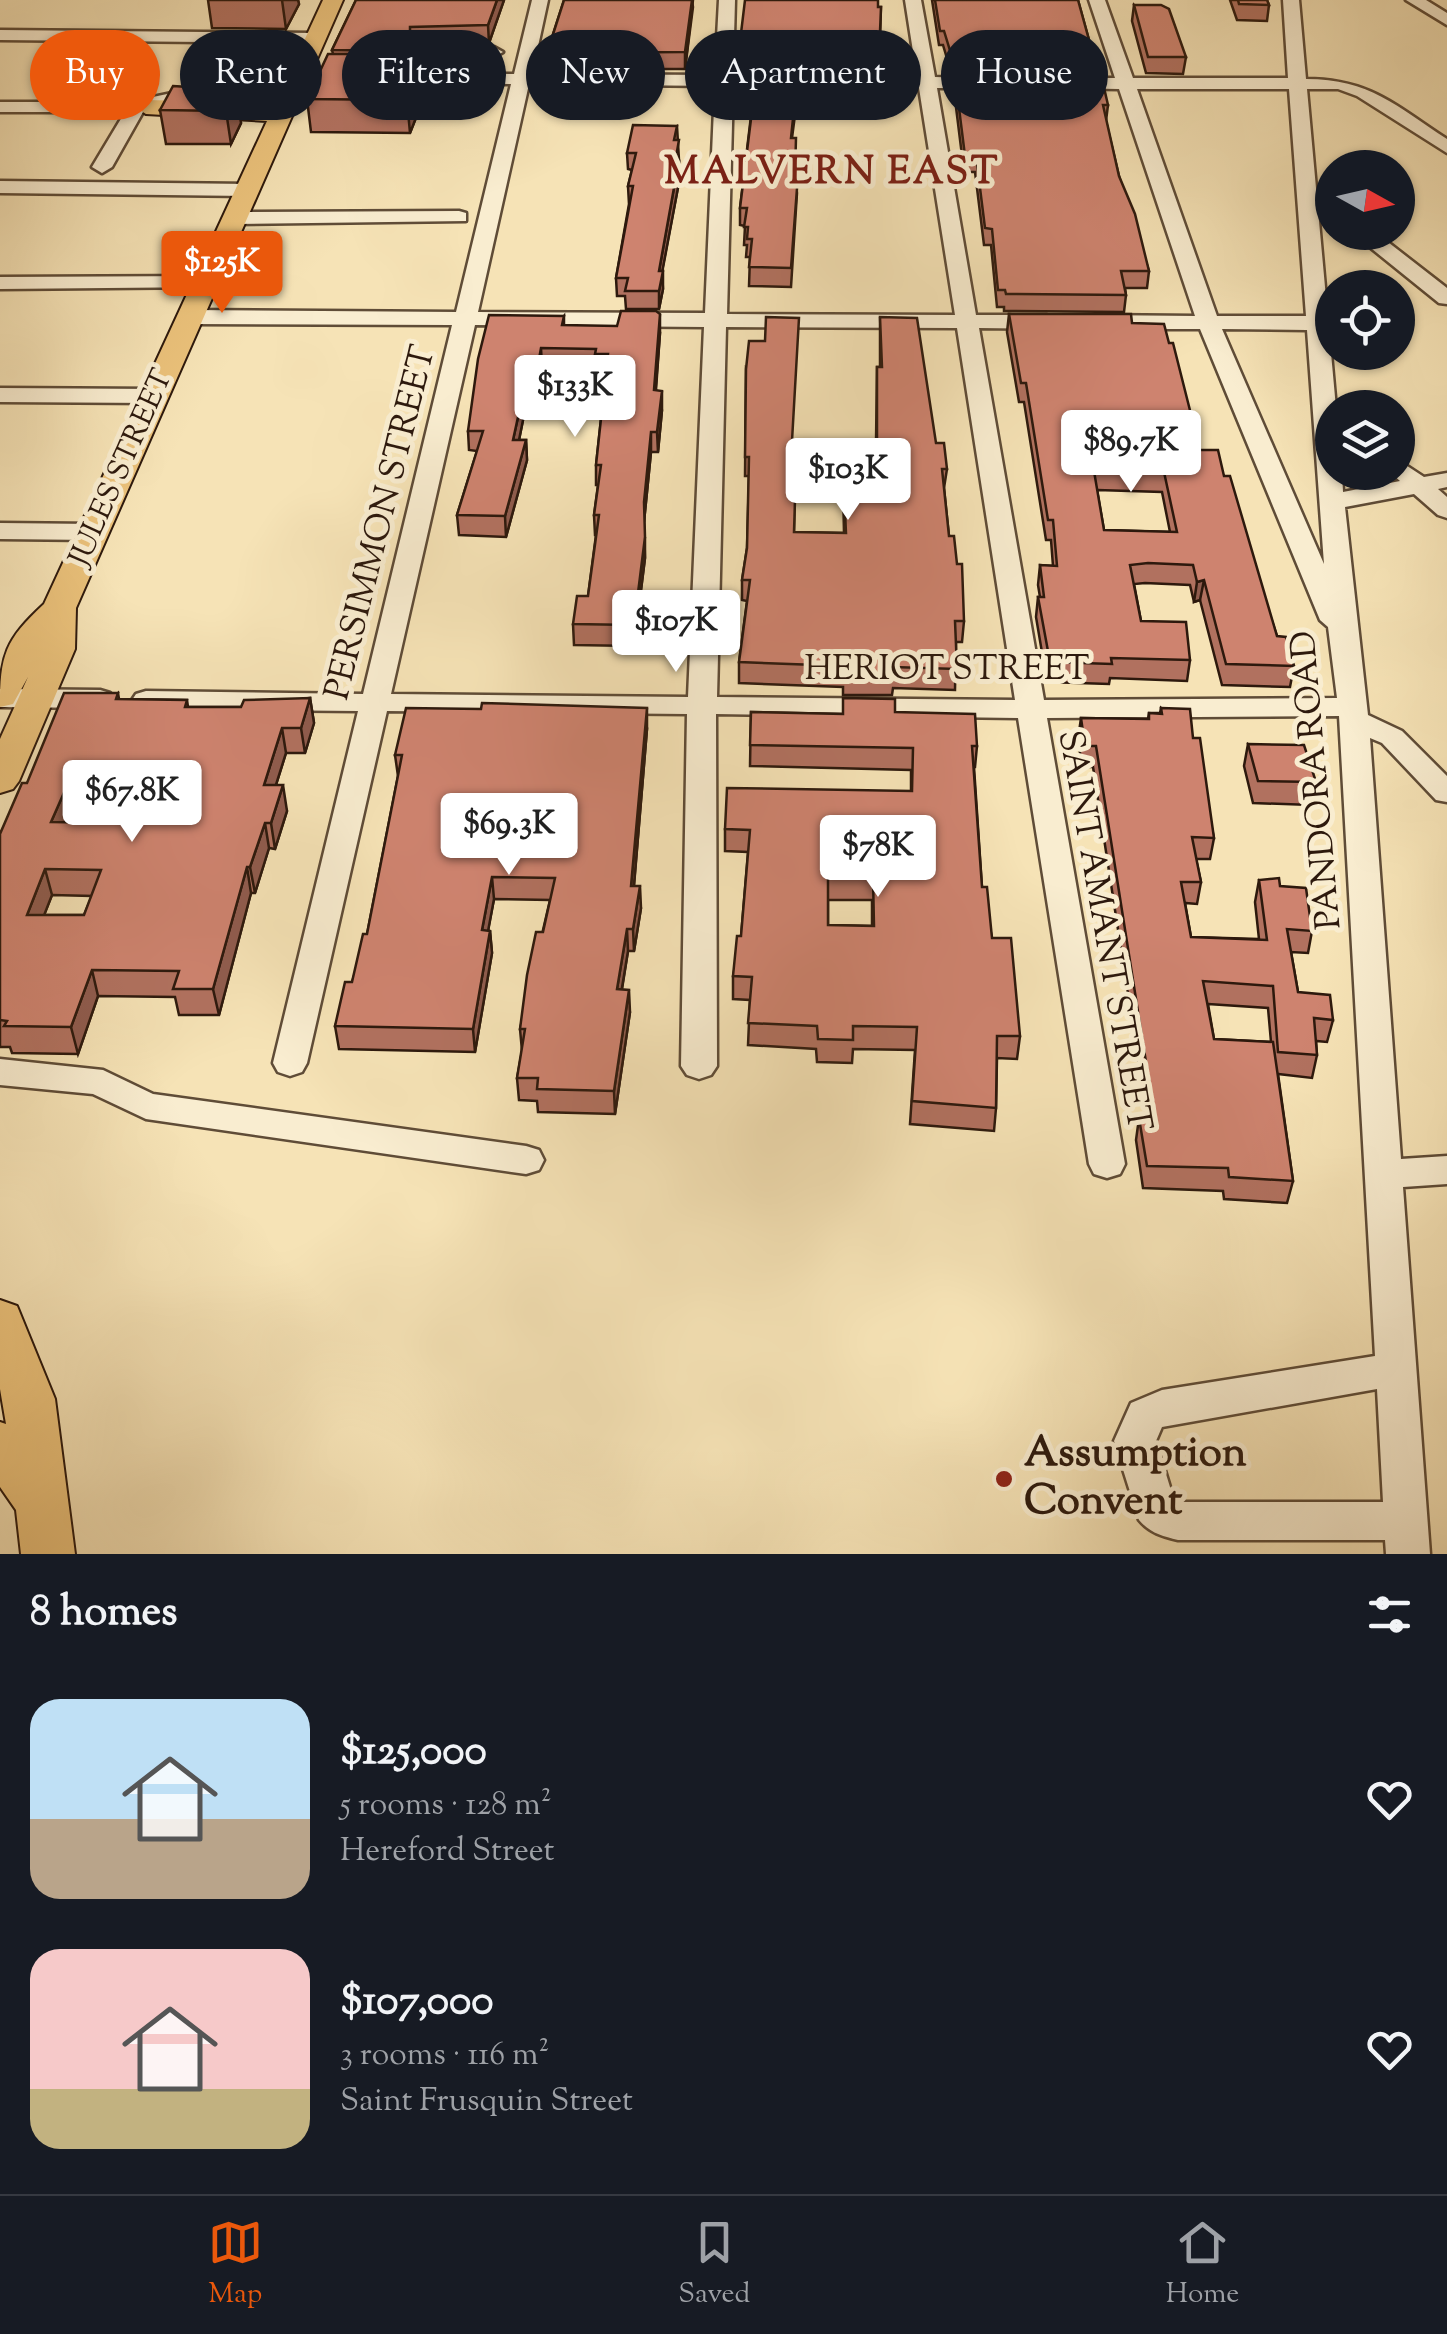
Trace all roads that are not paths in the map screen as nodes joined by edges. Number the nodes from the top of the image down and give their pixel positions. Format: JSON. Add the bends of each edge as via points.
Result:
{"nodes":[{"id":1,"x":333,"y":0,"type":"edge"},
{"id":2,"x":540,"y":0,"type":"edge"},
{"id":3,"x":727,"y":0,"type":"edge"},
{"id":4,"x":913,"y":0,"type":"edge"},
{"id":5,"x":1097,"y":0,"type":"edge"},
{"id":6,"x":1414,"y":0,"type":"edge"},
{"id":7,"x":1297,"y":1,"type":"edge"},
{"id":8,"x":1447,"y":20,"type":"edge"},
{"id":9,"x":320,"y":30,"type":"edge"},
{"id":10,"x":726,"y":30,"type":"edge"},
{"id":11,"x":0,"y":36,"type":"edge"},
{"id":12,"x":180,"y":37,"type":"edge"},
{"id":13,"x":506,"y":80,"type":"edge"},
{"id":14,"x":522,"y":80,"type":"junction"},
{"id":15,"x":685,"y":81,"type":"edge"},
{"id":16,"x":1108,"y":82,"type":"edge"},
{"id":17,"x":1126,"y":82,"type":"junction"},
{"id":18,"x":921,"y":83,"type":"edge"},
{"id":19,"x":928,"y":83,"type":"junction"},
{"id":20,"x":941,"y":83,"type":"edge"},
{"id":21,"x":1300,"y":84,"type":"junction"},
{"id":22,"x":0,"y":108,"type":"edge"},
{"id":23,"x":30,"y":108,"type":"edge"},
{"id":24,"x":130,"y":120,"type":"edge"},
{"id":25,"x":280,"y":120,"type":"edge"},
{"id":26,"x":723,"y":120,"type":"edge"},
{"id":27,"x":1447,"y":146,"type":"edge"},
{"id":28,"x":102,"y":167,"type":"dead end"},
{"id":29,"x":1315,"y":172,"type":"edge"},
{"id":30,"x":0,"y":187,"type":"edge"},
{"id":31,"x":248,"y":190,"type":"junction"},
{"id":32,"x":459,"y":216,"type":"dead end"},
{"id":33,"x":235,"y":218,"type":"junction"},
{"id":34,"x":1384,"y":250,"type":"edge"},
{"id":35,"x":206,"y":282,"type":"junction"},
{"id":36,"x":0,"y":283,"type":"edge"},
{"id":37,"x":1447,"y":298,"type":"edge"},
{"id":38,"x":190,"y":318,"type":"junction"},
{"id":39,"x":468,"y":318,"type":"junction"},
{"id":40,"x":715,"y":318,"type":"junction"},
{"id":41,"x":965,"y":322,"type":"junction"},
{"id":42,"x":1208,"y":322,"type":"junction"},
{"id":43,"x":1315,"y":324,"type":"edge"},
{"id":44,"x":0,"y":395,"type":"edge"},
{"id":45,"x":154,"y":396,"type":"junction"},
{"id":46,"x":1447,"y":480,"type":"edge"},
{"id":47,"x":1415,"y":482,"type":"edge"},
{"id":48,"x":1419,"y":485,"type":"junction"},
{"id":49,"x":1334,"y":490,"type":"edge"},
{"id":50,"x":1334,"y":501,"type":"junction"},
{"id":51,"x":1447,"y":510,"type":"edge"},
{"id":52,"x":0,"y":531,"type":"edge"},
{"id":53,"x":93,"y":532,"type":"junction"},
{"id":54,"x":59,"y":608,"type":"junction"},
{"id":55,"x":1343,"y":641,"type":"junction"},
{"id":56,"x":0,"y":697,"type":"edge"},
{"id":57,"x":37,"y":698,"type":"junction"},
{"id":58,"x":373,"y":703,"type":"junction"},
{"id":59,"x":702,"y":705,"type":"junction"},
{"id":60,"x":1029,"y":709,"type":"junction"},
{"id":61,"x":1354,"y":713,"type":"junction"},
{"id":62,"x":0,"y":781,"type":"edge"},
{"id":63,"x":1447,"y":792,"type":"edge"},
{"id":64,"x":290,"y":1062,"type":"dead end"},
{"id":65,"x":699,"y":1066,"type":"dead end"},
{"id":66,"x":0,"y":1072,"type":"edge"},
{"id":67,"x":526,"y":1160,"type":"dead end"},
{"id":68,"x":1107,"y":1164,"type":"dead end"},
{"id":69,"x":1447,"y":1170,"type":"edge"},
{"id":70,"x":1384,"y":1174,"type":"junction"},
{"id":71,"x":0,"y":1320,"type":"edge"},
{"id":72,"x":1398,"y":1369,"type":"junction"},
{"id":73,"x":0,"y":1444,"type":"edge"},
{"id":74,"x":45,"y":1529,"type":"edge"},
{"id":75,"x":1407,"y":1538,"type":"edge"}],
"edges":[{"from":1,"to":9,"type":"main road","name":"JULES STREET"},
{"from":2,"to":14,"type":"street","name":"PERSIMMON STREET"},
{"from":3,"to":10,"type":"street"},
{"from":4,"to":19,"type":"street","name":"SAINT AMANT STREET"},
{"from":5,"to":17,"type":"street"},
{"from":6,"to":8,"type":"street"},
{"from":7,"to":21,"type":"street","name":"PANDORA ROAD"},
{"from":11,"to":12,"type":"street"},
{"from":13,"to":14,"type":"street"},
{"from":14,"to":15,"type":"street"},
{"from":14,"to":39,"type":"street","name":"PERSIMMON STREET"},
{"from":16,"to":17,"type":"street"},
{"from":17,"to":21,"type":"street"},
{"from":17,"to":42,"type":"street"},
{"from":18,"to":19,"type":"street"},
{"from":19,"to":20,"type":"street"},
{"from":19,"to":41,"type":"street","name":"SAINT AMANT STREET"},
{"from":21,"to":27,"type":"street","via":[[1340,84],[1363,92]]},
{"from":21,"to":29,"type":"street","name":"PANDORA ROAD"},
{"from":22,"to":23,"type":"street"},
{"from":24,"to":28,"type":"street"},
{"from":25,"to":31,"type":"main road","name":"JULES STREET"},
{"from":26,"to":40,"type":"street"},
{"from":30,"to":31,"type":"street"},
{"from":31,"to":33,"type":"main road","name":"JULES STREET"},
{"from":32,"to":33,"type":"street"},
{"from":33,"to":35,"type":"main road","name":"JULES STREET"},
{"from":34,"to":37,"type":"street"},
{"from":35,"to":36,"type":"street"},
{"from":35,"to":38,"type":"main road","name":"JULES STREET"},
{"from":38,"to":39,"type":"street"},
{"from":38,"to":45,"type":"main road","name":"JULES STREET"},
{"from":39,"to":40,"type":"street"},
{"from":39,"to":58,"type":"street","name":"PERSIMMON STREET"},
{"from":40,"to":41,"type":"street"},
{"from":40,"to":59,"type":"street"},
{"from":41,"to":42,"type":"street"},
{"from":41,"to":60,"type":"street","name":"SAINT AMANT STREET"},
{"from":42,"to":43,"type":"street"},
{"from":42,"to":55,"type":"street"},
{"from":44,"to":45,"type":"street"},
{"from":45,"to":53,"type":"main road","name":"JULES STREET"},
{"from":46,"to":48,"type":"street"},
{"from":47,"to":48,"type":"street"},
{"from":48,"to":50,"type":"street"},
{"from":48,"to":51,"type":"street"},
{"from":49,"to":50,"type":"street","name":"PANDORA ROAD"},
{"from":50,"to":55,"type":"street","name":"PANDORA ROAD"},
{"from":52,"to":53,"type":"street"},
{"from":53,"to":54,"type":"main road","name":"JULES STREET"},
{"from":54,"to":56,"type":"main road","name":"JULES STREET","via":[[36,630]]},
{"from":54,"to":57,"type":"main road","name":"JULES STREET","via":[[58,649]]},
{"from":55,"to":61,"type":"street","name":"PANDORA ROAD"},
{"from":56,"to":57,"type":"street","name":"HERIOT STREET"},
{"from":57,"to":58,"type":"street","name":"HERIOT STREET"},
{"from":57,"to":62,"type":"main road","name":"JULES STREET"},
{"from":58,"to":59,"type":"street","name":"HERIOT STREET"},
{"from":58,"to":64,"type":"street","name":"PERSIMMON STREET"},
{"from":59,"to":60,"type":"street","name":"HERIOT STREET"},
{"from":59,"to":65,"type":"street"},
{"from":60,"to":61,"type":"street","name":"HERIOT STREET"},
{"from":60,"to":68,"type":"street","name":"SAINT AMANT STREET"},
{"from":61,"to":63,"type":"street","via":[[1392,737]]},
{"from":61,"to":70,"type":"street","name":"PANDORA ROAD"},
{"from":66,"to":67,"type":"street","via":[[85,1078],[146,1106]]},
{"from":69,"to":70,"type":"street"},
{"from":70,"to":72,"type":"street","name":"PANDORA ROAD"},
{"from":71,"to":74,"type":"main road","via":[[29,1398]]},
{"from":72,"to":75,"type":"street","name":"PANDORA ROAD"},
{"from":72,"to":75,"type":"street","via":[[1162,1406],[1146,1415],[1135,1441],[1163,1517]]},
{"from":73,"to":74,"type":"main road"}]}
